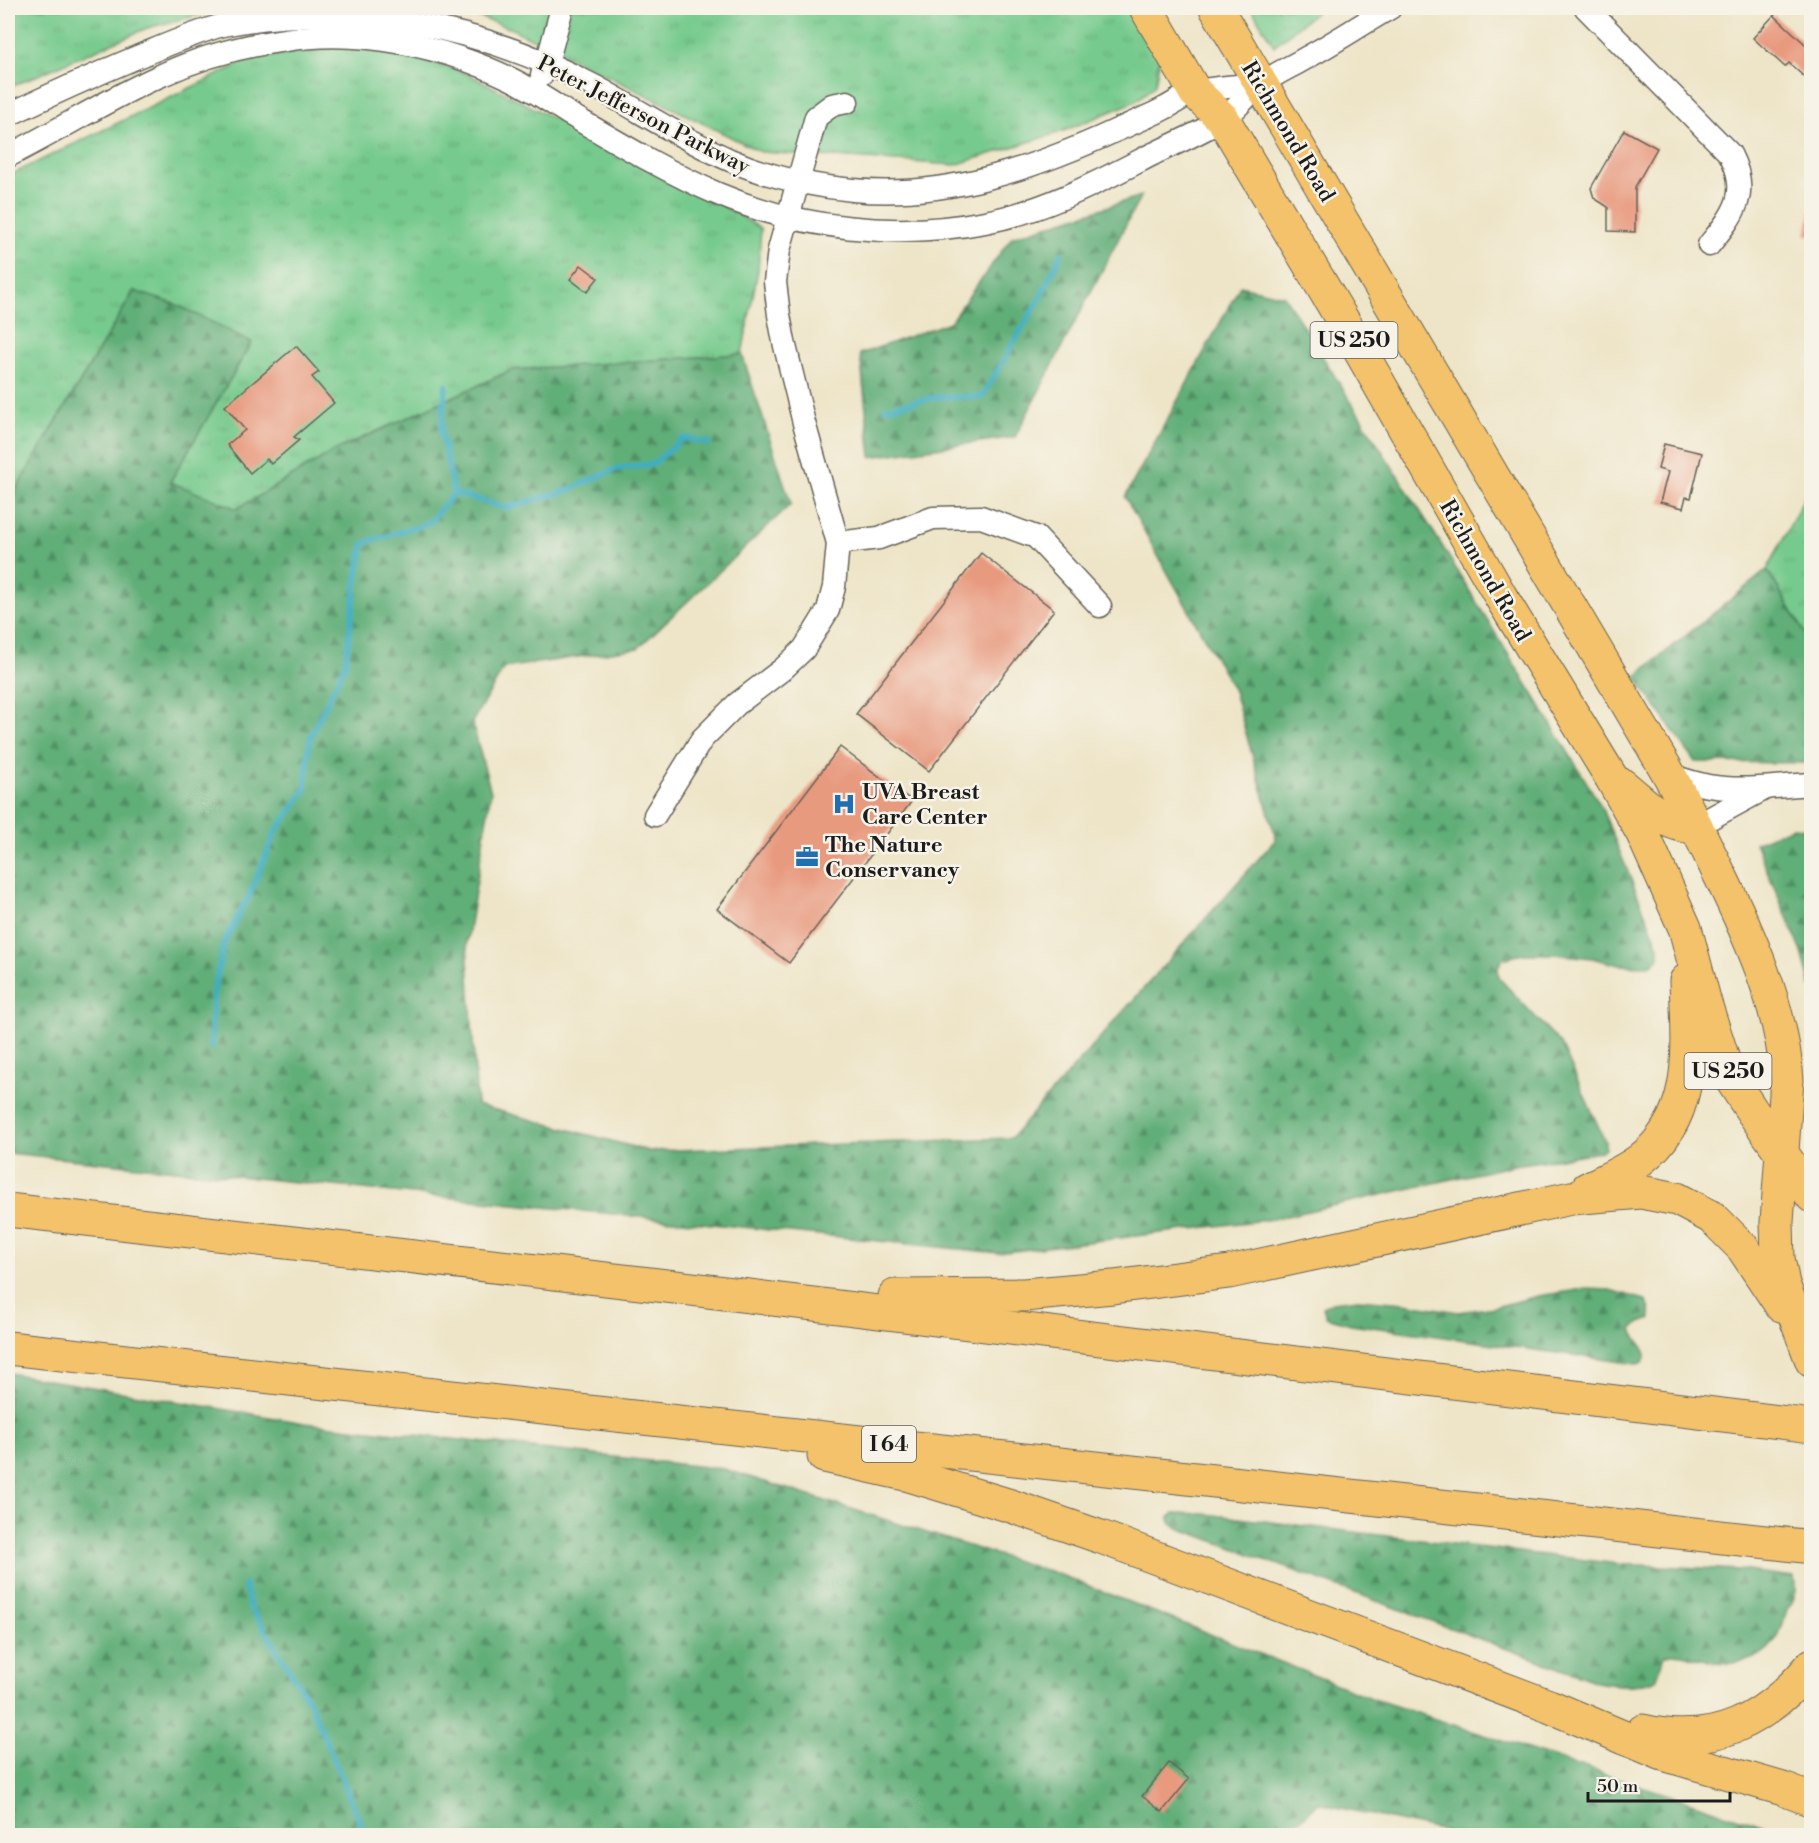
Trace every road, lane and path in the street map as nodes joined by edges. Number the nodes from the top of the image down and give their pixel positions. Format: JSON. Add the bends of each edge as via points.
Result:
{"nodes":[{"id":1,"x":562,"y":8,"type":"edge"},
{"id":2,"x":1146,"y":8,"type":"edge"},
{"id":3,"x":1216,"y":8,"type":"edge"},
{"id":4,"x":1390,"y":8,"type":"edge"},
{"id":5,"x":1586,"y":8,"type":"edge"},
{"id":6,"x":547,"y":63,"type":"junction"},
{"id":7,"x":1261,"y":84,"type":"junction"},
{"id":8,"x":1195,"y":92,"type":"junction"},
{"id":9,"x":535,"y":93,"type":"junction"},
{"id":10,"x":848,"y":102,"type":"dead end"},
{"id":11,"x":8,"y":115,"type":"edge"},
{"id":12,"x":1223,"y":119,"type":"junction"},
{"id":13,"x":8,"y":156,"type":"edge"},
{"id":14,"x":798,"y":182,"type":"junction"},
{"id":15,"x":788,"y":217,"type":"junction"},
{"id":16,"x":1709,"y":245,"type":"dead end"},
{"id":17,"x":838,"y":543,"type":"junction"},
{"id":18,"x":1100,"y":606,"type":"dead end"},
{"id":19,"x":1669,"y":775,"type":"junction"},
{"id":20,"x":1611,"y":777,"type":"junction"},
{"id":21,"x":1812,"y":784,"type":"edge"},
{"id":22,"x":1765,"y":788,"type":"junction"},
{"id":23,"x":655,"y":815,"type":"dead end"},
{"id":24,"x":1696,"y":826,"type":"junction"},
{"id":25,"x":1685,"y":928,"type":"junction"},
{"id":26,"x":1782,"y":1037,"type":"junction"},
{"id":27,"x":1812,"y":1093,"type":"edge"},
{"id":28,"x":1782,"y":1154,"type":"junction"},
{"id":29,"x":1812,"y":1196,"type":"edge"},
{"id":30,"x":1570,"y":1198,"type":"junction"},
{"id":31,"x":8,"y":1210,"type":"edge"},
{"id":32,"x":675,"y":1287,"type":"junction"},
{"id":33,"x":8,"y":1348,"type":"edge"},
{"id":34,"x":1807,"y":1348,"type":"edge"},
{"id":35,"x":515,"y":1403,"type":"junction"},
{"id":36,"x":1812,"y":1426,"type":"edge"},
{"id":37,"x":1812,"y":1547,"type":"edge"},
{"id":38,"x":1812,"y":1665,"type":"edge"},
{"id":39,"x":1549,"y":1706,"type":"junction"},
{"id":40,"x":1812,"y":1800,"type":"edge"}],
"edges":[{"from":1,"to":6,"type":"street"},
{"from":2,"to":8,"type":"highway","name":"Richmond Road","number":"US 250"},
{"from":3,"to":7,"type":"highway","name":"Richmond Road","number":"US 250"},
{"from":4,"to":7,"type":"street"},
{"from":5,"to":16,"type":"street","via":[[1730,154],[1737,168],[1738,202]]},
{"from":6,"to":9,"type":"street"},
{"from":6,"to":11,"type":"street","name":"Peter Jefferson Parkway","via":[[433,23],[365,13],[292,13],[258,17],[188,36]]},
{"from":6,"to":14,"type":"street","name":"Peter Jefferson Parkway","via":[[729,160]]},
{"from":7,"to":8,"type":"street","name":"Peter Jefferson Parkway"},
{"from":7,"to":12,"type":"street","name":"Peter Jefferson Parkway"},
{"from":7,"to":19,"type":"highway","name":"Richmond Road","number":"US 250"},
{"from":8,"to":12,"type":"highway","name":"Richmond Road","number":"US 250"},
{"from":8,"to":14,"type":"street","name":"Peter Jefferson Parkway","via":[[1110,133],[981,181],[890,191]]},
{"from":9,"to":13,"type":"street","name":"Peter Jefferson Parkway","via":[[477,64],[412,45],[330,36],[290,39],[212,55],[162,74]]},
{"from":9,"to":15,"type":"street","name":"Peter Jefferson Parkway","via":[[678,175],[718,194]]},
{"from":10,"to":14,"type":"street","via":[[832,105],[816,117]]},
{"from":12,"to":15,"type":"street","name":"Peter Jefferson Parkway","via":[[1070,195],[984,222],[901,229],[850,227]]},
{"from":12,"to":20,"type":"highway","name":"Richmond Road","number":"US 250","via":[[1501,597]]},
{"from":14,"to":15,"type":"street"},
{"from":15,"to":17,"type":"street","via":[[775,282],[778,315]]},
{"from":17,"to":18,"type":"street","via":[[879,538],[933,518],[981,517],[1036,537]]},
{"from":17,"to":23,"type":"street","via":[[828,610],[813,636],[783,669],[737,704],[702,739]]},
{"from":19,"to":22,"type":"street","via":[[1710,786]]},
{"from":19,"to":24,"type":"highway","name":"Richmond Road","number":"US 250"},
{"from":20,"to":24,"type":"highway","via":[[1671,823]]},
{"from":20,"to":25,"type":"highway","name":"Richmond Road","number":"US 250","via":[[1657,861]]},
{"from":21,"to":22,"type":"street"},
{"from":22,"to":24,"type":"street"},
{"from":24,"to":26,"type":"highway","name":"Richmond Road","number":"US 250","via":[[1753,947]]},
{"from":25,"to":28,"type":"highway","name":"Richmond Road","number":"US 250","via":[[1724,1062],[1733,1082]]},
{"from":25,"to":30,"type":"highway","via":[[1688,1064],[1677,1111],[1661,1139],[1641,1159]]},
{"from":26,"to":27,"type":"highway"},
{"from":26,"to":28,"type":"highway","name":"Richmond Road","number":"US 250","via":[[1787,1080]]},
{"from":28,"to":29,"type":"highway","name":"Richmond Road","number":"US 250"},
{"from":28,"to":34,"type":"highway","name":"Richmond Road","number":"US 250","via":[[1778,1258],[1783,1284]]},
{"from":30,"to":32,"type":"highway","via":[[1229,1272],[1113,1287],[956,1297],[841,1294],[741,1282]]},
{"from":30,"to":34,"type":"highway","via":[[1641,1191],[1677,1199],[1701,1210],[1743,1248]]},
{"from":31,"to":32,"type":"highway"},
{"from":32,"to":36,"type":"highway"},
{"from":33,"to":35,"type":"highway","number":"I 64"},
{"from":35,"to":37,"type":"highway","number":"I 64"},
{"from":35,"to":39,"type":"highway","via":[[909,1475],[1101,1537]]},
{"from":38,"to":39,"type":"highway","via":[[1760,1715],[1701,1736],[1659,1735]]},
{"from":39,"to":40,"type":"highway","via":[[1664,1754]]}]}
